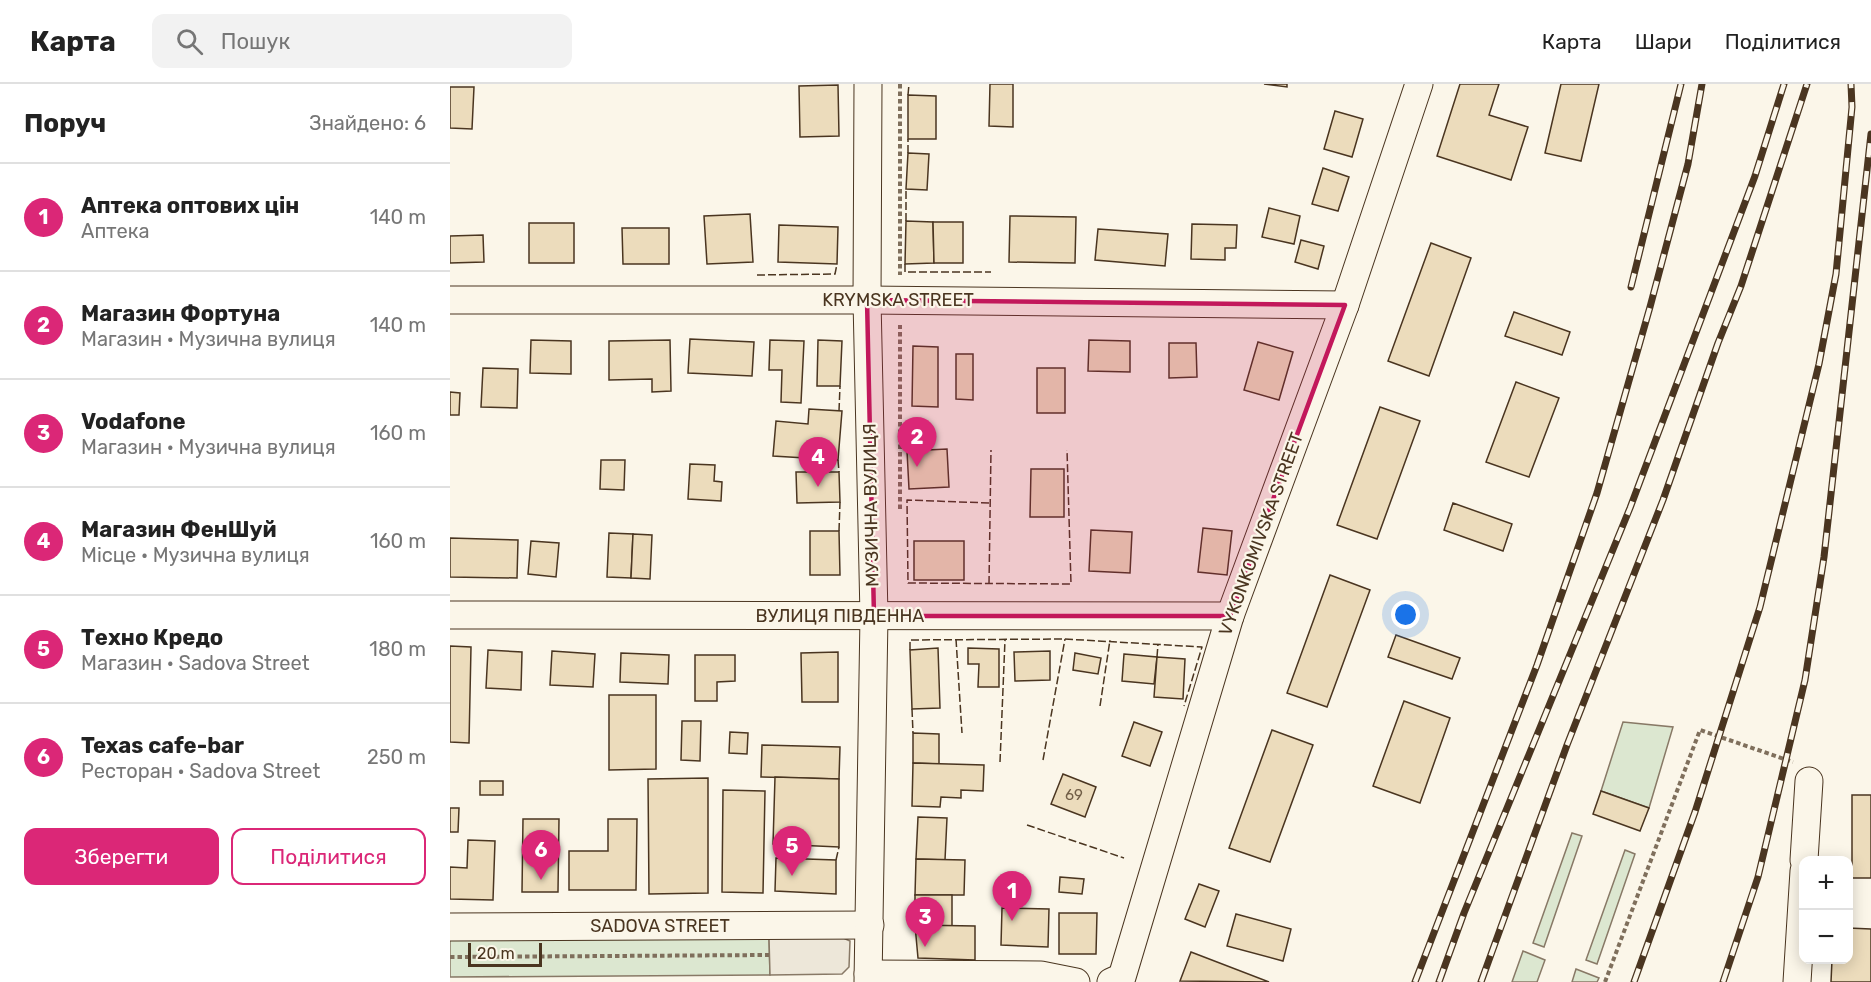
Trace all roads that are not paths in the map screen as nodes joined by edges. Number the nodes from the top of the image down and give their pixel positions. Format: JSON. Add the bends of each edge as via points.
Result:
{"nodes":[{"id":1,"x":868,"y":84,"type":"edge"},
{"id":2,"x":1419,"y":84,"type":"edge"},
{"id":3,"x":450,"y":300,"type":"edge"},
{"id":4,"x":867,"y":300,"type":"junction"},
{"id":5,"x":1345,"y":305,"type":"junction"},
{"id":6,"x":450,"y":615,"type":"edge"},
{"id":7,"x":874,"y":616,"type":"junction"},
{"id":8,"x":1230,"y":616,"type":"junction"},
{"id":9,"x":1809,"y":781,"type":"road end"},
{"id":10,"x":1804,"y":856,"type":"edge"},
{"id":11,"x":1801,"y":910,"type":"edge"},
{"id":12,"x":870,"y":926,"type":"junction"},
{"id":13,"x":450,"y":927,"type":"edge"},
{"id":14,"x":868,"y":978,"type":"edge"},
{"id":15,"x":1076,"y":982,"type":"edge"},
{"id":16,"x":1111,"y":982,"type":"edge"},
{"id":17,"x":1797,"y":982,"type":"edge"}],
"edges":[{"from":1,"to":4,"type":"street","name":"МУЗИЧНА ВУЛИЦЯ"},
{"from":2,"to":5,"type":"street","name":"VYKONKOMIVSKA STREET"},
{"from":3,"to":4,"type":"street","name":"KRYMSKA STREET"},
{"from":4,"to":5,"type":"street","name":"KRYMSKA STREET"},
{"from":4,"to":7,"type":"street","name":"МУЗИЧНА ВУЛИЦЯ"},
{"from":5,"to":8,"type":"street","name":"VYKONKOMIVSKA STREET"},
{"from":6,"to":7,"type":"street","name":"ВУЛИЦЯ ПІВДЕННА"},
{"from":7,"to":8,"type":"street","name":"ВУЛИЦЯ ПІВДЕННА"},
{"from":7,"to":12,"type":"street","name":"МУЗИЧНА ВУЛИЦЯ"},
{"from":8,"to":16,"type":"street","name":"VYKONKOMIVSKA STREET","via":[[1122,977]]},
{"from":9,"to":10,"type":"street"},
{"from":11,"to":17,"type":"street"},
{"from":12,"to":13,"type":"street","name":"SADOVA STREET"},
{"from":12,"to":14,"type":"street","name":"МУЗИЧНА ВУЛИЦЯ"},
{"from":14,"to":15,"type":"street","via":[[1041,975]]}]}
